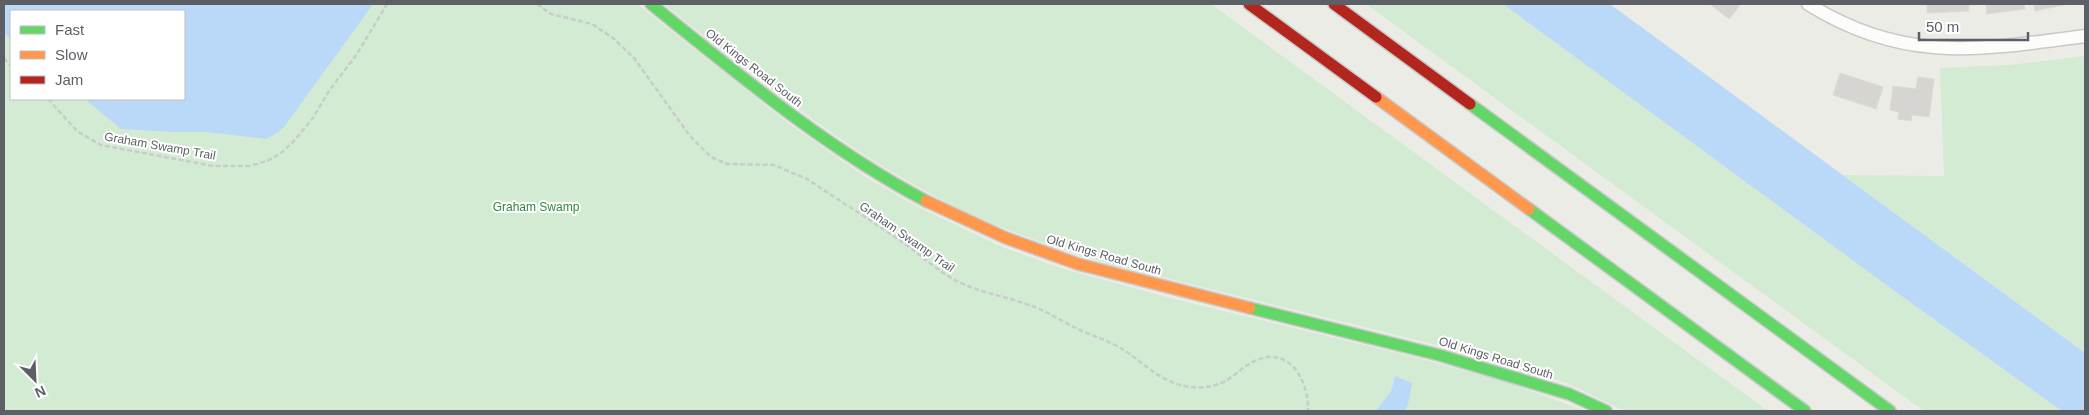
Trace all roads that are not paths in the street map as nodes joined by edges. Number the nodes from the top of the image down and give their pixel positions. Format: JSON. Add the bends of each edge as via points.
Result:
{"nodes":[{"id":1,"x":651,"y":4,"type":"edge"},
{"id":2,"x":1249,"y":4,"type":"edge"},
{"id":3,"x":1334,"y":4,"type":"edge"},
{"id":4,"x":1808,"y":4,"type":"edge"},
{"id":5,"x":2085,"y":36,"type":"edge"},
{"id":6,"x":1606,"y":411,"type":"edge"},
{"id":7,"x":1805,"y":411,"type":"edge"},
{"id":8,"x":1890,"y":411,"type":"edge"}],
"edges":[{"from":1,"to":6,"type":"main road","name":"Old Kings Road South","via":[[758,90],[838,148],[914,195],[997,235],[1103,272],[1439,355],[1568,394]]},
{"from":2,"to":7,"type":"main road"},
{"from":3,"to":8,"type":"main road"},
{"from":4,"to":5,"type":"street","via":[[1865,32],[1930,48],[1988,49]]}]}
